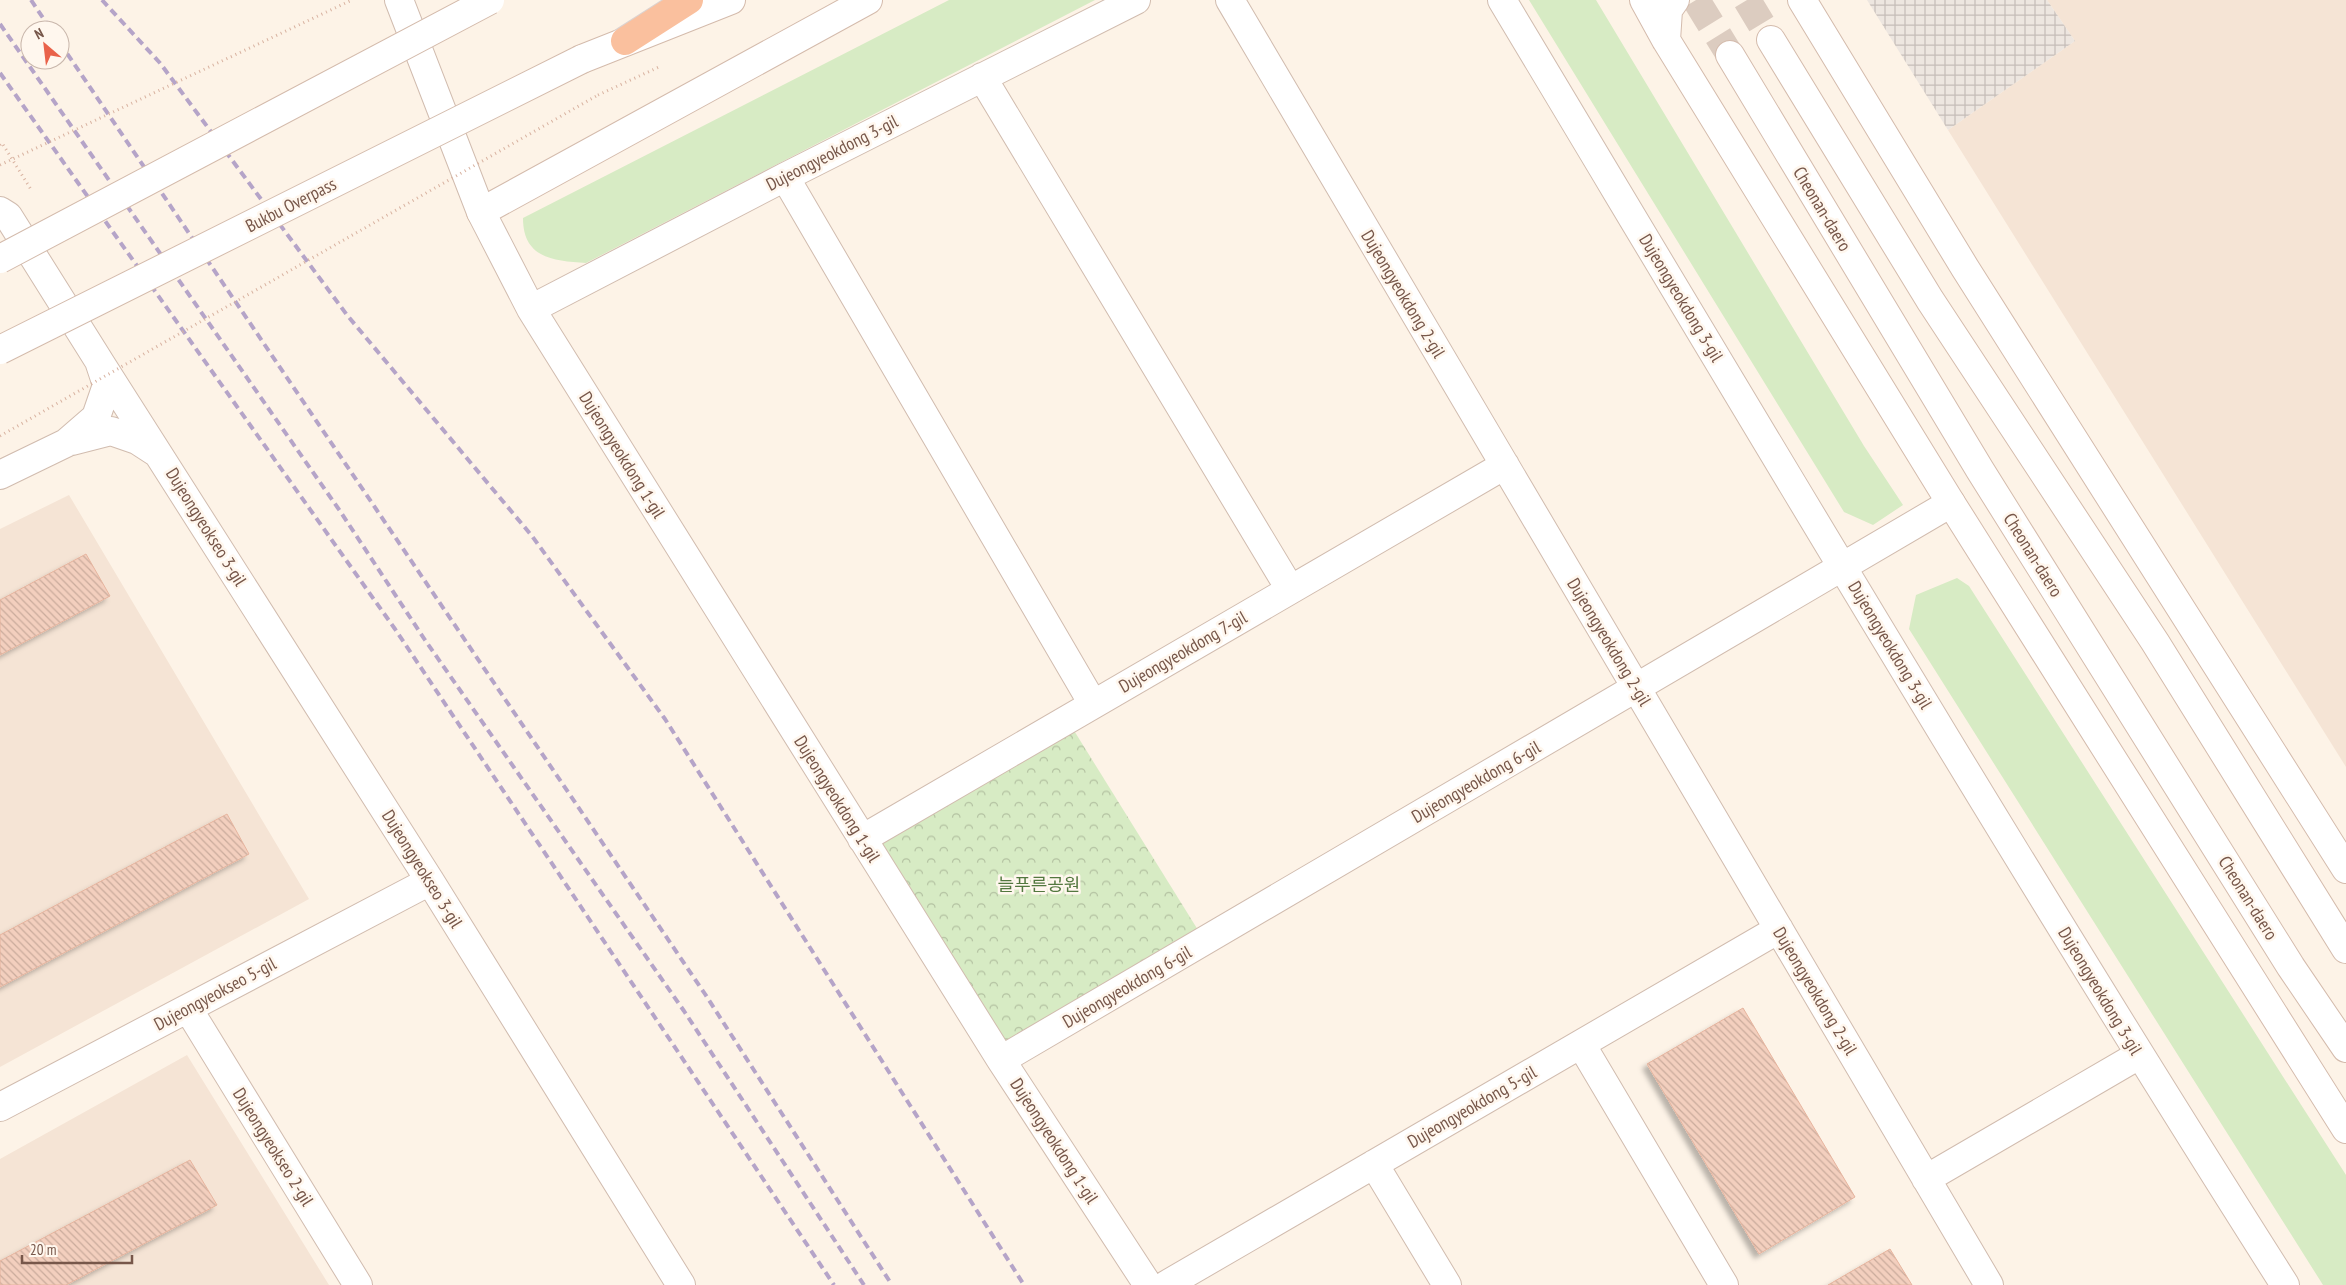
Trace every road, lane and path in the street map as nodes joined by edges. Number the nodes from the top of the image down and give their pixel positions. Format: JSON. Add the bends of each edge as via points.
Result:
{"nodes":[{"id":1,"x":352,"y":0,"type":"edge"},
{"id":2,"x":399,"y":0,"type":"edge"},
{"id":3,"x":490,"y":0,"type":"edge"},
{"id":4,"x":689,"y":0,"type":"edge"},
{"id":5,"x":731,"y":0,"type":"edge"},
{"id":6,"x":868,"y":0,"type":"edge"},
{"id":7,"x":1136,"y":0,"type":"edge"},
{"id":8,"x":1230,"y":0,"type":"edge"},
{"id":9,"x":1502,"y":0,"type":"edge"},
{"id":10,"x":1644,"y":0,"type":"edge"},
{"id":11,"x":1675,"y":0,"type":"edge"},
{"id":12,"x":1802,"y":0,"type":"edge"},
{"id":13,"x":1666,"y":40,"type":"junction"},
{"id":14,"x":1770,"y":40,"type":"tunnel mouth"},
{"id":15,"x":625,"y":41,"type":"junction"},
{"id":16,"x":1730,"y":55,"type":"tunnel mouth"},
{"id":17,"x":982,"y":77,"type":"junction"},
{"id":18,"x":598,"y":95,"type":"dead end"},
{"id":19,"x":0,"y":165,"type":"edge"},
{"id":20,"x":784,"y":177,"type":"junction"},
{"id":21,"x":0,"y":211,"type":"edge"},
{"id":22,"x":481,"y":212,"type":"junction"},
{"id":23,"x":0,"y":259,"type":"edge"},
{"id":24,"x":531,"y":310,"type":"junction"},
{"id":25,"x":0,"y":350,"type":"edge"},
{"id":26,"x":99,"y":361,"type":"junction"},
{"id":27,"x":0,"y":436,"type":"edge"},
{"id":28,"x":66,"y":443,"type":"junction"},
{"id":29,"x":161,"y":456,"type":"junction"},
{"id":30,"x":1504,"y":465,"type":"junction"},
{"id":31,"x":0,"y":474,"type":"edge"},
{"id":32,"x":1951,"y":503,"type":"junction"},
{"id":33,"x":1842,"y":567,"type":"junction"},
{"id":34,"x":1290,"y":589,"type":"junction"},
{"id":35,"x":1636,"y":688,"type":"junction"},
{"id":36,"x":1093,"y":704,"type":"junction"},
{"id":37,"x":862,"y":838,"type":"junction"},
{"id":38,"x":2346,"y":869,"type":"edge"},
{"id":39,"x":430,"y":881,"type":"junction"},
{"id":40,"x":1778,"y":929,"type":"junction"},
{"id":41,"x":2346,"y":949,"type":"edge"},
{"id":42,"x":189,"y":1008,"type":"junction"},
{"id":43,"x":1581,"y":1044,"type":"junction"},
{"id":44,"x":2346,"y":1048,"type":"edge"},
{"id":45,"x":2139,"y":1055,"type":"junction"},
{"id":46,"x":1001,"y":1060,"type":"junction"},
{"id":47,"x":0,"y":1107,"type":"edge"},
{"id":48,"x":2346,"y":1129,"type":"edge"},
{"id":49,"x":1374,"y":1164,"type":"junction"},
{"id":50,"x":1926,"y":1180,"type":"junction"},
{"id":51,"x":358,"y":1285,"type":"edge"},
{"id":52,"x":680,"y":1285,"type":"edge"},
{"id":53,"x":1148,"y":1285,"type":"edge"},
{"id":54,"x":1166,"y":1285,"type":"edge"},
{"id":55,"x":1448,"y":1285,"type":"edge"},
{"id":56,"x":1724,"y":1285,"type":"edge"},
{"id":57,"x":1988,"y":1285,"type":"edge"},
{"id":58,"x":2285,"y":1285,"type":"edge"}],
"edges":[{"from":1,"to":19,"type":"path","bridge":true},
{"from":2,"to":22,"type":"street","name":"Dujeongyeokdong 1-gil"},
{"from":3,"to":23,"type":"street","bridge":true},
{"from":4,"to":15,"type":"highway"},
{"from":5,"to":15,"type":"street","name":"Bukbu Overpass"},
{"from":6,"to":22,"type":"street"},
{"from":7,"to":17,"type":"street","name":"Dujeongyeokdong 3-gil"},
{"from":8,"to":30,"type":"street","name":"Dujeongyeokdong 2-gil"},
{"from":9,"to":33,"type":"street","name":"Dujeongyeokdong 3-gil"},
{"from":10,"to":13,"type":"street"},
{"from":11,"to":13,"type":"street","via":[[1668,10]]},
{"from":12,"to":38,"type":"street","via":[[1965,268]]},
{"from":13,"to":32,"type":"street"},
{"from":14,"to":41,"type":"street","via":[[1930,300],[2155,642]]},
{"from":15,"to":25,"type":"street","name":"Bukbu Overpass","bridge":true,"via":[[582,59]]},
{"from":16,"to":44,"type":"street","name":"Cheonan-daero","via":[[1985,478],[2291,967]]},
{"from":17,"to":20,"type":"street","name":"Dujeongyeokdong 3-gil"},
{"from":17,"to":34,"type":"street"},
{"from":18,"to":27,"type":"path","bridge":true},
{"from":20,"to":24,"type":"street","name":"Dujeongyeokdong 3-gil"},
{"from":20,"to":36,"type":"street"},
{"from":21,"to":26,"type":"street","via":[[8,216]]},
{"from":22,"to":24,"type":"street","name":"Dujeongyeokdong 1-gil"},
{"from":24,"to":37,"type":"street","name":"Dujeongyeokdong 1-gil"},
{"from":26,"to":28,"type":"street","via":[[107,385],[96,417]]},
{"from":26,"to":29,"type":"street","name":"Dujeongyeokseo 3-gil"},
{"from":28,"to":29,"type":"street","via":[[111,431],[137,440]]},
{"from":28,"to":31,"type":"street"},
{"from":29,"to":39,"type":"street","name":"Dujeongyeokseo 3-gil"},
{"from":30,"to":34,"type":"street","name":"Dujeongyeokdong 7-gil"},
{"from":30,"to":35,"type":"street","name":"Dujeongyeokdong 2-gil"},
{"from":32,"to":33,"type":"street","name":"Dujeongyeokdong 6-gil"},
{"from":32,"to":48,"type":"street"},
{"from":33,"to":35,"type":"street","name":"Dujeongyeokdong 6-gil"},
{"from":33,"to":45,"type":"street","name":"Dujeongyeokdong 3-gil"},
{"from":34,"to":36,"type":"street","name":"Dujeongyeokdong 7-gil"},
{"from":35,"to":40,"type":"street","name":"Dujeongyeokdong 2-gil"},
{"from":35,"to":46,"type":"street","name":"Dujeongyeokdong 6-gil"},
{"from":36,"to":37,"type":"street","name":"Dujeongyeokdong 7-gil"},
{"from":37,"to":46,"type":"street","name":"Dujeongyeokdong 1-gil"},
{"from":39,"to":42,"type":"street","name":"Dujeongyeokseo 5-gil"},
{"from":39,"to":52,"type":"street","name":"Dujeongyeokseo 3-gil"},
{"from":40,"to":43,"type":"street","name":"Dujeongyeokdong 5-gil"},
{"from":40,"to":50,"type":"street","name":"Dujeongyeokdong 2-gil"},
{"from":42,"to":47,"type":"street","name":"Dujeongyeokseo 5-gil"},
{"from":42,"to":51,"type":"street","name":"Dujeongyeokseo 2-gil"},
{"from":43,"to":49,"type":"street","name":"Dujeongyeokdong 5-gil"},
{"from":43,"to":56,"type":"street"},
{"from":45,"to":50,"type":"street"},
{"from":45,"to":58,"type":"street","name":"Dujeongyeokdong 3-gil"},
{"from":46,"to":53,"type":"street","name":"Dujeongyeokdong 1-gil"},
{"from":49,"to":54,"type":"street","name":"Dujeongyeokdong 5-gil"},
{"from":49,"to":55,"type":"street"},
{"from":50,"to":57,"type":"street","name":"Dujeongyeokdong 2-gil"}]}
